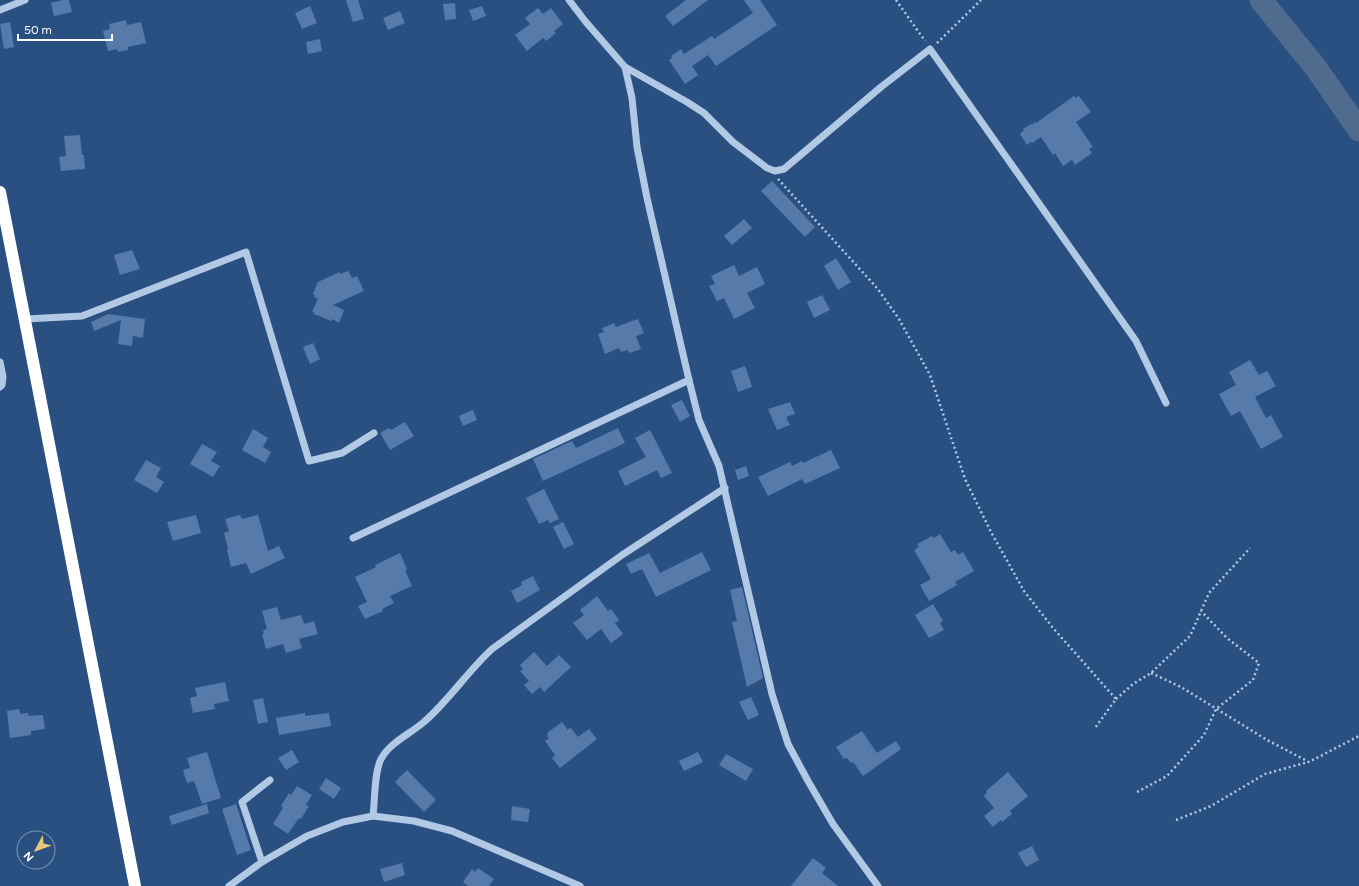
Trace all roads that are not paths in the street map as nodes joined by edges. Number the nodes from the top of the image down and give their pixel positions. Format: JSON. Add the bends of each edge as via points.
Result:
{"nodes":[{"id":1,"x":24,"y":0,"type":"edge"},
{"id":2,"x":569,"y":0,"type":"edge"},
{"id":3,"x":0,"y":10,"type":"edge"},
{"id":4,"x":625,"y":67,"type":"junction"},
{"id":5,"x":0,"y":192,"type":"edge"},
{"id":6,"x":26,"y":319,"type":"junction"},
{"id":7,"x":0,"y":362,"type":"edge"},
{"id":8,"x":689,"y":380,"type":"junction"},
{"id":9,"x":0,"y":386,"type":"edge"},
{"id":10,"x":1166,"y":403,"type":"dead end"},
{"id":11,"x":374,"y":433,"type":"dead end"},
{"id":12,"x":725,"y":488,"type":"junction"},
{"id":13,"x":353,"y":538,"type":"dead end"},
{"id":14,"x":270,"y":780,"type":"dead end"},
{"id":15,"x":374,"y":816,"type":"junction"},
{"id":16,"x":262,"y":862,"type":"junction"},
{"id":17,"x":135,"y":886,"type":"edge"},
{"id":18,"x":229,"y":886,"type":"edge"},
{"id":19,"x":580,"y":886,"type":"edge"},
{"id":20,"x":878,"y":886,"type":"edge"}],
"edges":[{"from":1,"to":3,"type":"street"},
{"from":2,"to":4,"type":"street"},
{"from":4,"to":8,"type":"street","via":[[647,198]]},
{"from":4,"to":10,"type":"street","via":[[704,113],[733,142],[766,168],[775,171],[784,169],[930,49],[1136,341]]},
{"from":5,"to":6,"type":"highway"},
{"from":6,"to":11,"type":"street","via":[[82,316],[246,252],[309,460],[342,453]]},
{"from":6,"to":17,"type":"highway"},
{"from":7,"to":9,"type":"street","via":[[3,377]]},
{"from":8,"to":12,"type":"street","via":[[699,420],[719,466]]},
{"from":8,"to":13,"type":"street"},
{"from":12,"to":15,"type":"street","via":[[582,583],[478,662],[425,721],[384,754],[378,771]]},
{"from":12,"to":20,"type":"street","via":[[770,687],[788,744],[833,824]]},
{"from":14,"to":16,"type":"street","via":[[242,802]]},
{"from":15,"to":16,"type":"street","via":[[324,828]]},
{"from":15,"to":19,"type":"street","via":[[414,821],[452,831]]},
{"from":16,"to":18,"type":"street"}]}
